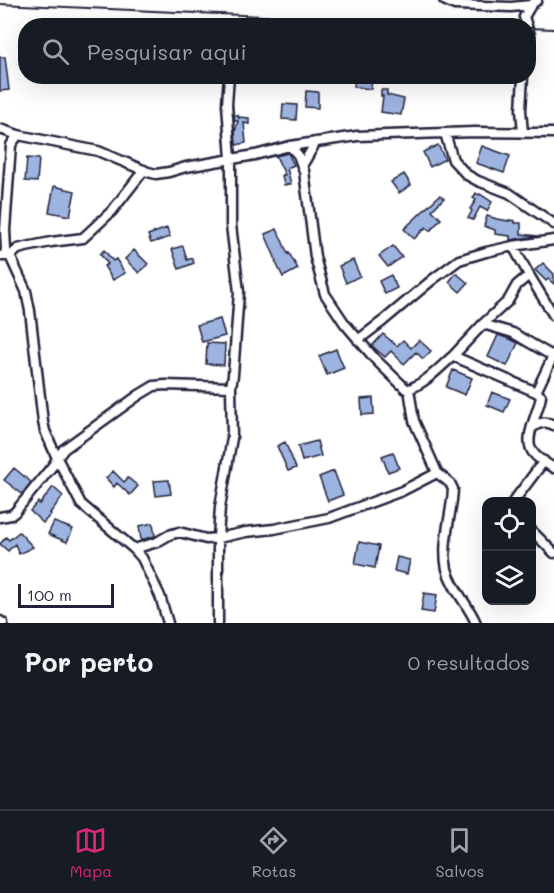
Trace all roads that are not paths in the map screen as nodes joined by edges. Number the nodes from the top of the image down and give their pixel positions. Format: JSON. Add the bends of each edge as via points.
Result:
{"nodes":[{"id":1,"x":444,"y":0,"type":"edge"},
{"id":2,"x":534,"y":2,"type":"edge"},
{"id":3,"x":524,"y":18,"type":"edge"},
{"id":4,"x":229,"y":84,"type":"edge"},
{"id":5,"x":523,"y":84,"type":"edge"},
{"id":6,"x":1,"y":129,"type":"edge"},
{"id":7,"x":445,"y":133,"type":"junction"},
{"id":8,"x":523,"y":133,"type":"junction"},
{"id":9,"x":554,"y":133,"type":"edge"},
{"id":10,"x":18,"y":135,"type":"junction"},
{"id":11,"x":316,"y":142,"type":"junction"},
{"id":12,"x":11,"y":145,"type":"junction"},
{"id":13,"x":290,"y":146,"type":"junction"},
{"id":14,"x":231,"y":159,"type":"junction"},
{"id":15,"x":302,"y":166,"type":"junction"},
{"id":16,"x":144,"y":170,"type":"junction"},
{"id":17,"x":554,"y":224,"type":"edge"},
{"id":18,"x":554,"y":240,"type":"edge"},
{"id":19,"x":513,"y":246,"type":"junction"},
{"id":20,"x":5,"y":256,"type":"edge"},
{"id":21,"x":529,"y":275,"type":"junction"},
{"id":22,"x":554,"y":316,"type":"edge"},
{"id":23,"x":483,"y":324,"type":"junction"},
{"id":24,"x":358,"y":340,"type":"junction"},
{"id":25,"x":453,"y":356,"type":"junction"},
{"id":26,"x":554,"y":356,"type":"edge"},
{"id":27,"x":231,"y":387,"type":"junction"},
{"id":28,"x":409,"y":389,"type":"junction"},
{"id":29,"x":537,"y":392,"type":"junction"},
{"id":30,"x":554,"y":425,"type":"edge"},
{"id":31,"x":532,"y":428,"type":"junction"},
{"id":32,"x":57,"y":458,"type":"junction"},
{"id":33,"x":544,"y":461,"type":"junction"},
{"id":34,"x":554,"y":468,"type":"edge"},
{"id":35,"x":436,"y":472,"type":"junction"},
{"id":36,"x":516,"y":497,"type":"edge"},
{"id":37,"x":0,"y":517,"type":"edge"},
{"id":38,"x":536,"y":536,"type":"edge"},
{"id":39,"x":218,"y":538,"type":"junction"},
{"id":40,"x":134,"y":549,"type":"junction"},
{"id":41,"x":554,"y":553,"type":"edge"},
{"id":42,"x":168,"y":623,"type":"edge"},
{"id":43,"x":218,"y":623,"type":"edge"},
{"id":44,"x":476,"y":623,"type":"edge"}],
"edges":[{"from":1,"to":2,"type":"street","via":[[455,5],[511,8]]},
{"from":2,"to":3,"type":"street"},
{"from":4,"to":14,"type":"street"},
{"from":5,"to":8,"type":"street"},
{"from":6,"to":10,"type":"street"},
{"from":6,"to":12,"type":"street"},
{"from":7,"to":8,"type":"street"},
{"from":7,"to":11,"type":"street","via":[[378,134]]},
{"from":7,"to":17,"type":"street","via":[[453,160],[467,175],[508,193]]},
{"from":8,"to":9,"type":"street"},
{"from":10,"to":12,"type":"street"},
{"from":10,"to":16,"type":"street","via":[[98,151]]},
{"from":11,"to":13,"type":"street"},
{"from":11,"to":15,"type":"street"},
{"from":12,"to":20,"type":"street"},
{"from":13,"to":14,"type":"street"},
{"from":13,"to":15,"type":"street"},
{"from":14,"to":16,"type":"street","via":[[156,174]]},
{"from":14,"to":27,"type":"street","via":[[231,225],[239,292]]},
{"from":15,"to":24,"type":"street","via":[[315,257],[324,289]]},
{"from":16,"to":20,"type":"street","via":[[112,211],[83,237],[26,247]]},
{"from":18,"to":19,"type":"street"},
{"from":19,"to":21,"type":"street"},
{"from":19,"to":24,"type":"street","via":[[459,260]]},
{"from":20,"to":32,"type":"street","via":[[26,291],[43,422]]},
{"from":21,"to":22,"type":"street"},
{"from":21,"to":23,"type":"street","via":[[517,285],[508,302]]},
{"from":23,"to":25,"type":"street"},
{"from":23,"to":26,"type":"street","via":[[513,333]]},
{"from":24,"to":28,"type":"street"},
{"from":25,"to":28,"type":"street"},
{"from":25,"to":29,"type":"street"},
{"from":26,"to":29,"type":"street"},
{"from":27,"to":32,"type":"street","via":[[154,386],[64,449]]},
{"from":27,"to":39,"type":"street","via":[[232,438]]},
{"from":28,"to":35,"type":"street","via":[[414,421]]},
{"from":29,"to":31,"type":"street","via":[[541,396]]},
{"from":30,"to":31,"type":"street","via":[[544,422]]},
{"from":31,"to":33,"type":"street","via":[[530,449]]},
{"from":32,"to":37,"type":"street","via":[[15,512]]},
{"from":32,"to":40,"type":"street","via":[[81,504]]},
{"from":33,"to":34,"type":"street"},
{"from":33,"to":36,"type":"street"},
{"from":35,"to":39,"type":"street","via":[[402,491],[329,518]]},
{"from":35,"to":44,"type":"street","via":[[453,489],[447,568]]},
{"from":38,"to":41,"type":"street"},
{"from":39,"to":40,"type":"street","via":[[179,532]]},
{"from":39,"to":43,"type":"street"},
{"from":40,"to":42,"type":"street","via":[[155,583]]}]}
